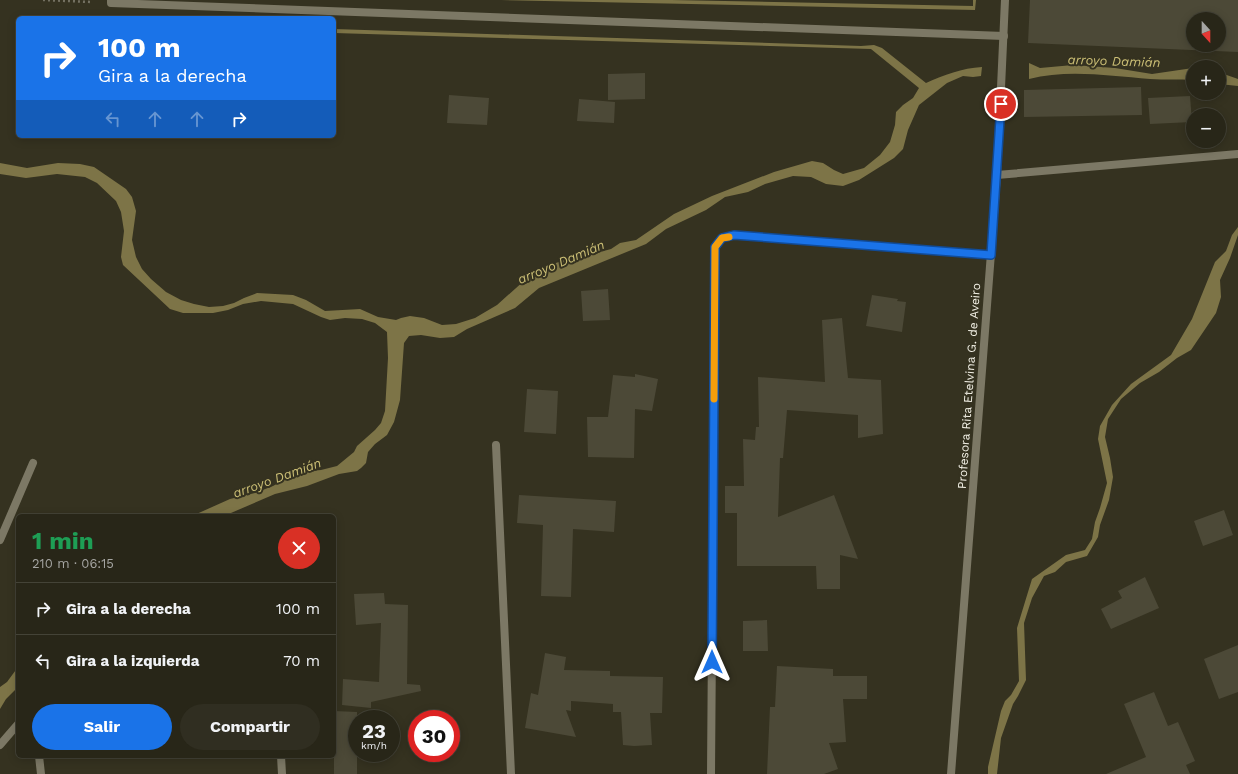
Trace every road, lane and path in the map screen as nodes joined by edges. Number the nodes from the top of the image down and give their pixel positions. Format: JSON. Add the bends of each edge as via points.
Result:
{"nodes":[{"id":1,"x":43,"y":0,"type":"edge"},
{"id":2,"x":1005,"y":0,"type":"edge"},
{"id":3,"x":111,"y":1,"type":"edge"},
{"id":4,"x":1004,"y":36,"type":"junction"},
{"id":5,"x":1238,"y":154,"type":"edge"},
{"id":6,"x":998,"y":175,"type":"junction"},
{"id":7,"x":991,"y":255,"type":"junction"},
{"id":8,"x":496,"y":444,"type":"dead end"},
{"id":9,"x":33,"y":463,"type":"dead end"},
{"id":10,"x":0,"y":540,"type":"edge"},
{"id":11,"x":16,"y":725,"type":"edge"},
{"id":12,"x":3,"y":735,"type":"edge"},
{"id":13,"x":0,"y":745,"type":"edge"},
{"id":14,"x":39,"y":758,"type":"edge"},
{"id":15,"x":281,"y":758,"type":"edge"},
{"id":16,"x":42,"y":774,"type":"edge"},
{"id":17,"x":282,"y":774,"type":"edge"},
{"id":18,"x":511,"y":774,"type":"edge"},
{"id":19,"x":711,"y":774,"type":"edge"},
{"id":20,"x":951,"y":774,"type":"edge"}],
"edges":[{"from":1,"to":3,"type":"path"},
{"from":2,"to":4,"type":"street","name":"Profesora Rita Etelvina G. de Aveiro"},
{"from":3,"to":4,"type":"street"},
{"from":4,"to":6,"type":"street","name":"Profesora Rita Etelvina G. de Aveiro"},
{"from":5,"to":6,"type":"street"},
{"from":6,"to":7,"type":"street","name":"Profesora Rita Etelvina G. de Aveiro"},
{"from":7,"to":19,"type":"street","via":[[734,235],[722,238],[715,247]]},
{"from":7,"to":20,"type":"street","name":"Profesora Rita Etelvina G. de Aveiro"},
{"from":8,"to":18,"type":"street"},
{"from":9,"to":10,"type":"street"},
{"from":11,"to":12,"type":"street"},
{"from":12,"to":13,"type":"street"},
{"from":14,"to":16,"type":"street"},
{"from":15,"to":17,"type":"street"}]}
